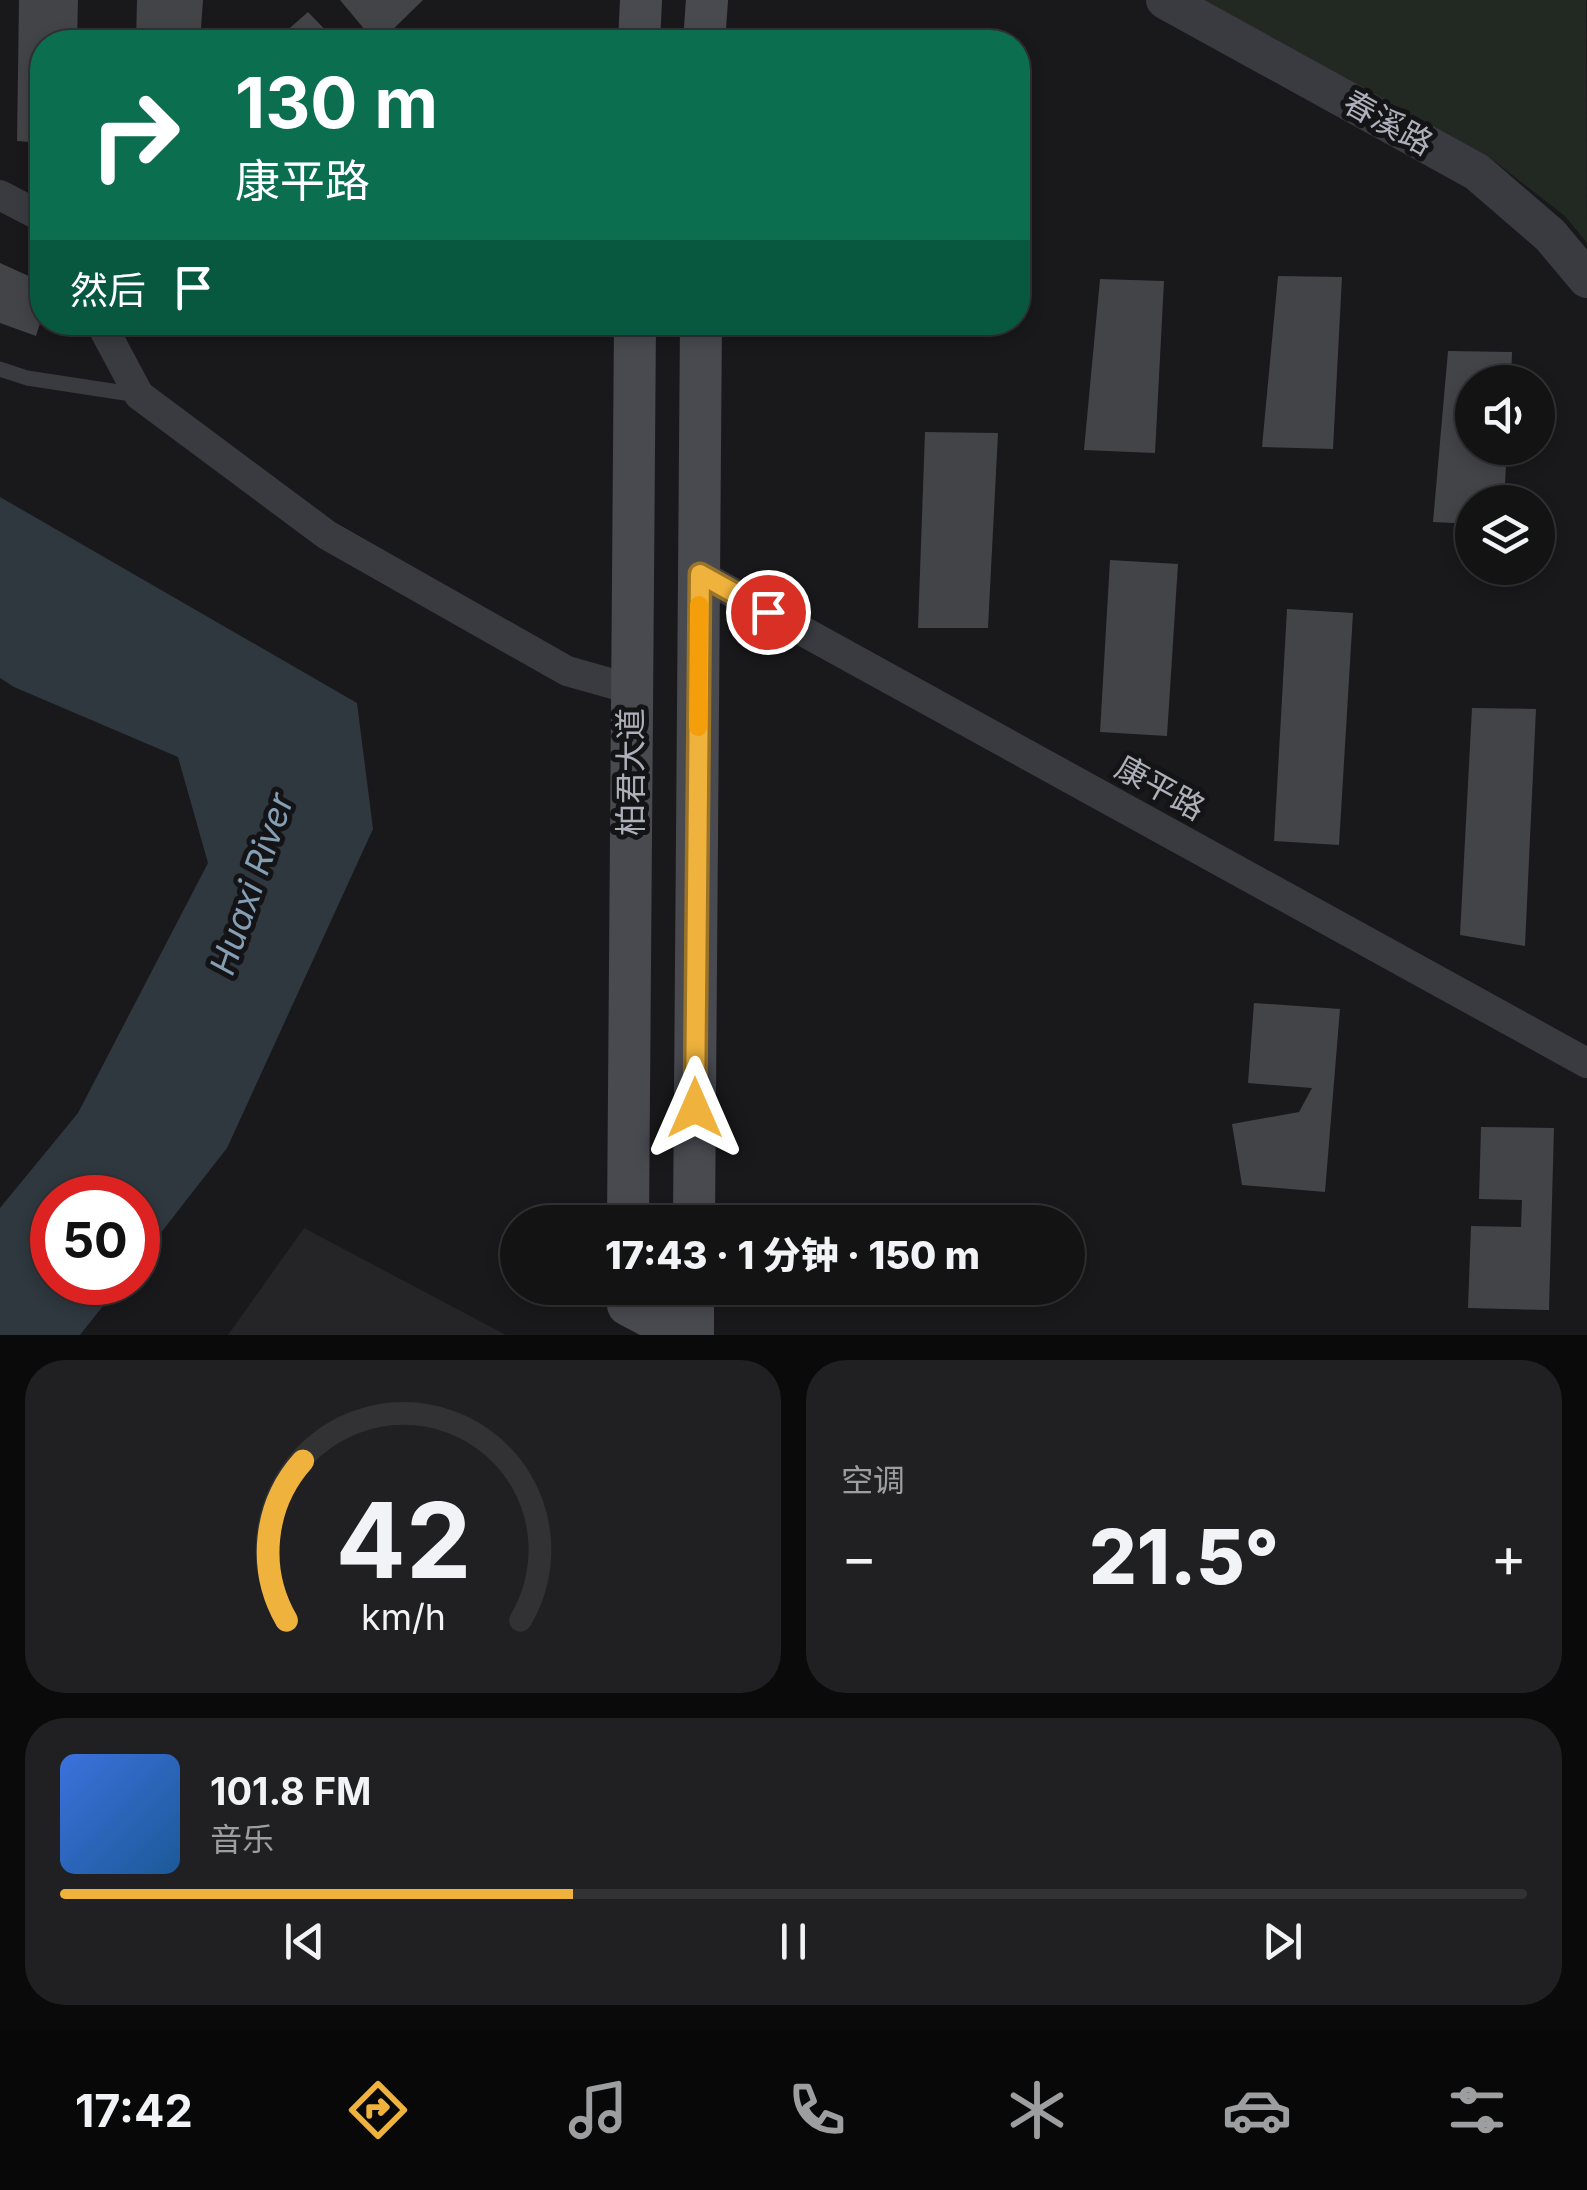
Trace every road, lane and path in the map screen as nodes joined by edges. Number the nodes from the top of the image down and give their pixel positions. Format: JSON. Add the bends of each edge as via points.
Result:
{"nodes":[{"id":1,"x":642,"y":0,"type":"edge"},
{"id":2,"x":708,"y":0,"type":"edge"},
{"id":3,"x":1164,"y":0,"type":"edge"},
{"id":4,"x":640,"y":30,"type":"edge"},
{"id":5,"x":705,"y":30,"type":"edge"},
{"id":6,"x":0,"y":195,"type":"edge"},
{"id":7,"x":30,"y":211,"type":"edge"},
{"id":8,"x":1587,"y":279,"type":"edge"},
{"id":9,"x":107,"y":335,"type":"edge"},
{"id":10,"x":635,"y":335,"type":"edge"},
{"id":11,"x":701,"y":335,"type":"edge"},
{"id":12,"x":0,"y":368,"type":"edge"},
{"id":13,"x":139,"y":396,"type":"junction"},
{"id":14,"x":700,"y":574,"type":"junction"},
{"id":15,"x":631,"y":689,"type":"junction"},
{"id":16,"x":1587,"y":1062,"type":"edge"},
{"id":17,"x":628,"y":1205,"type":"edge"},
{"id":18,"x":694,"y":1205,"type":"edge"},
{"id":19,"x":693,"y":1305,"type":"edge"},
{"id":20,"x":628,"y":1309,"type":"edge"},
{"id":21,"x":684,"y":1335,"type":"edge"},
{"id":22,"x":693,"y":1335,"type":"edge"}],
"edges":[{"from":1,"to":4,"type":"main road"},
{"from":2,"to":5,"type":"main road"},
{"from":3,"to":8,"type":"street","name":"春溪路","via":[[1477,172],[1550,235]]},
{"from":6,"to":7,"type":"street"},
{"from":9,"to":13,"type":"street"},
{"from":10,"to":15,"type":"main road","name":"柏君大道"},
{"from":11,"to":14,"type":"main road","name":"柏君大道"},
{"from":12,"to":13,"type":"lane"},
{"from":13,"to":15,"type":"street","via":[[327,535],[567,671]]},
{"from":14,"to":16,"type":"street","name":"康平路"},
{"from":14,"to":18,"type":"main road","name":"柏君大道"},
{"from":15,"to":17,"type":"main road","name":"柏君大道"},
{"from":19,"to":22,"type":"main road"},
{"from":20,"to":21,"type":"main road"}]}
